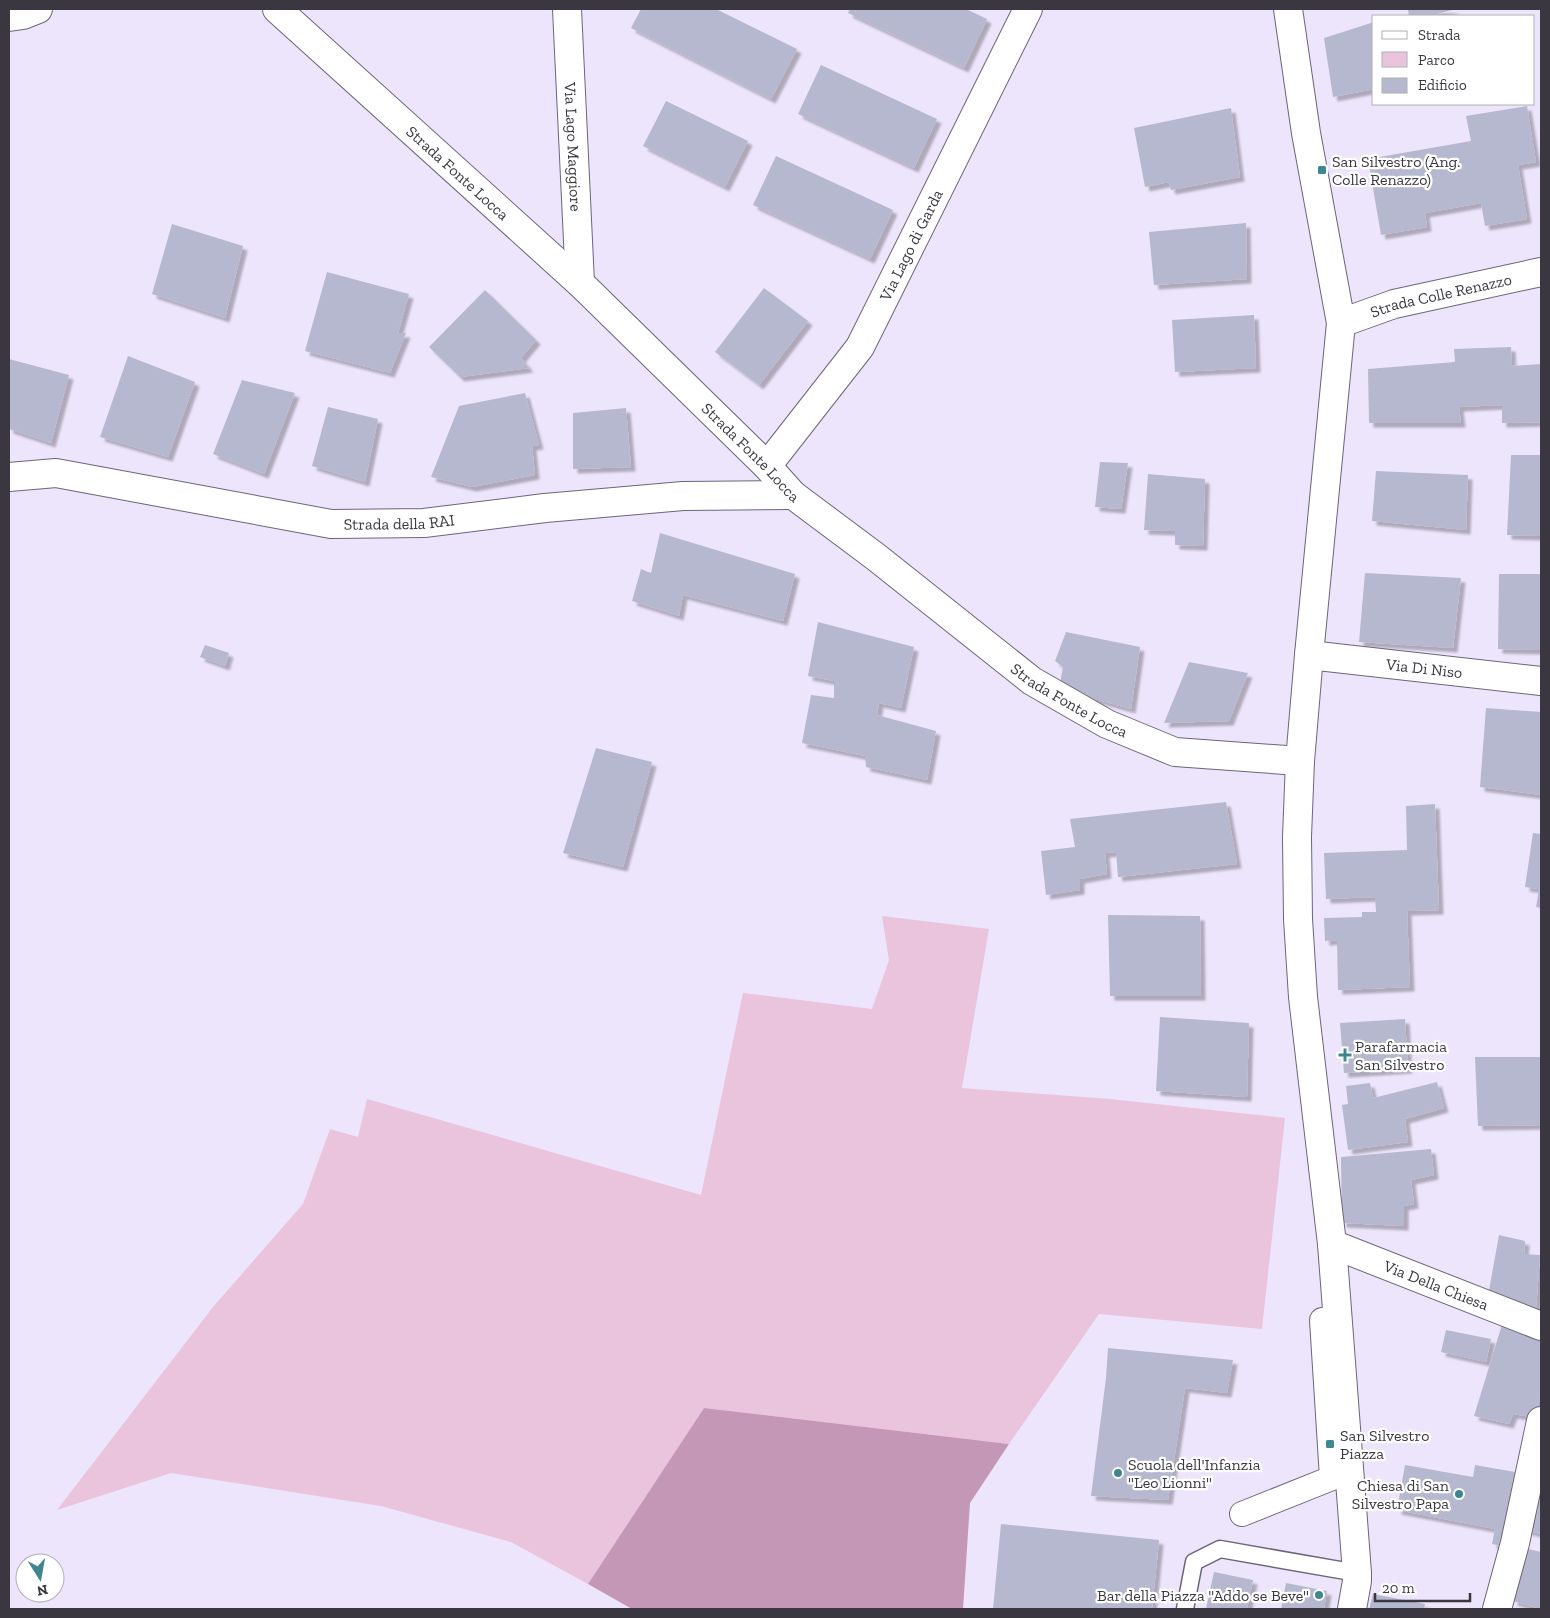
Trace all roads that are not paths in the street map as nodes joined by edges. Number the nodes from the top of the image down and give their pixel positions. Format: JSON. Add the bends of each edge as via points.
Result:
{"nodes":[{"id":1,"x":38,"y":9,"type":"edge"},
{"id":2,"x":277,"y":9,"type":"edge"},
{"id":3,"x":567,"y":9,"type":"edge"},
{"id":4,"x":1028,"y":9,"type":"edge"},
{"id":5,"x":1288,"y":9,"type":"edge"},
{"id":6,"x":9,"y":17,"type":"edge"},
{"id":7,"x":1541,"y":272,"type":"edge"},
{"id":8,"x":580,"y":283,"type":"junction"},
{"id":9,"x":1341,"y":323,"type":"junction"},
{"id":10,"x":767,"y":466,"type":"junction"},
{"id":11,"x":9,"y":478,"type":"edge"},
{"id":12,"x":792,"y":495,"type":"junction"},
{"id":13,"x":1308,"y":655,"type":"junction"},
{"id":14,"x":1541,"y":681,"type":"edge"},
{"id":15,"x":1300,"y":761,"type":"junction"},
{"id":16,"x":1332,"y":1244,"type":"junction"},
{"id":17,"x":1328,"y":1319,"type":"dead end"},
{"id":18,"x":1541,"y":1326,"type":"edge"},
{"id":19,"x":1541,"y":1421,"type":"edge"},
{"id":20,"x":1242,"y":1514,"type":"dead end"},
{"id":21,"x":1357,"y":1573,"type":"junction"},
{"id":22,"x":1185,"y":1609,"type":"edge"},
{"id":23,"x":1352,"y":1609,"type":"edge"},
{"id":24,"x":1497,"y":1609,"type":"edge"}],
"edges":[{"from":1,"to":6,"type":"street"},
{"from":2,"to":8,"type":"street","name":"Strada Fonte Locca"},
{"from":3,"to":8,"type":"street","name":"Via Lago Maggiore"},
{"from":4,"to":10,"type":"street","name":"Via Lago di Garda","via":[[860,347]]},
{"from":5,"to":9,"type":"street","via":[[1306,134]]},
{"from":7,"to":9,"type":"street","name":"Strada Colle Renazzo","via":[[1394,304]]},
{"from":8,"to":10,"type":"street","name":"Strada Fonte Locca"},
{"from":9,"to":13,"type":"street"},
{"from":10,"to":12,"type":"street","name":"Strada Fonte Locca"},
{"from":11,"to":12,"type":"street","name":"Strada della RAI","via":[[56,473],[331,524],[424,523],[683,496]]},
{"from":12,"to":15,"type":"street","name":"Strada Fonte Locca","via":[[1032,681],[1107,724],[1175,752]]},
{"from":13,"to":14,"type":"street","name":"Via Di Niso"},
{"from":13,"to":15,"type":"street"},
{"from":15,"to":16,"type":"street","via":[[1298,929]]},
{"from":16,"to":18,"type":"street","name":"Via Della Chiesa"},
{"from":16,"to":21,"type":"street"},
{"from":17,"to":20,"type":"street","via":[[1322,1320],[1335,1478]]},
{"from":19,"to":24,"type":"street"},
{"from":21,"to":22,"type":"lane","via":[[1220,1548],[1194,1562]]},
{"from":21,"to":23,"type":"street"}]}
